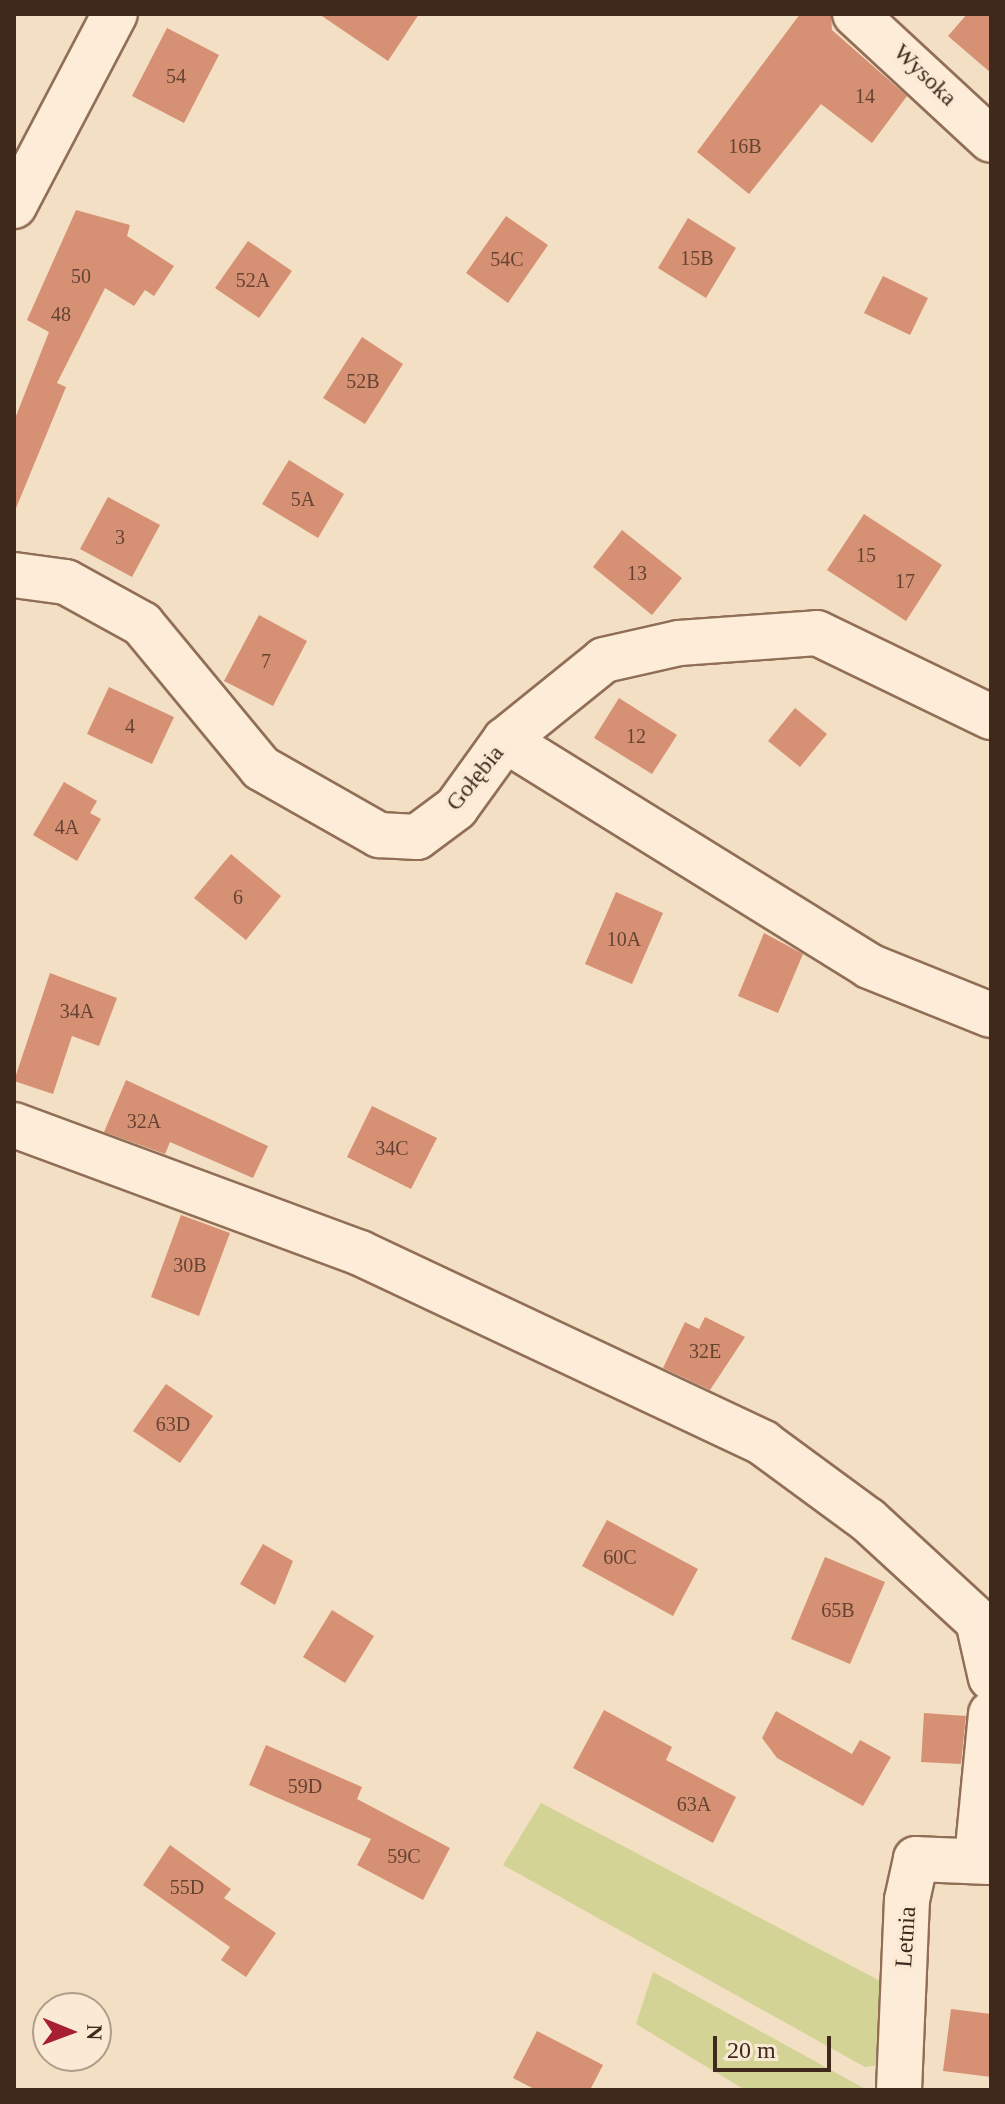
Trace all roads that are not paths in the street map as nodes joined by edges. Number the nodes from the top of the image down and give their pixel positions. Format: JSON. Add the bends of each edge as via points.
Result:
{"nodes":[{"id":1,"x":115,"y":14,"type":"edge"},
{"id":2,"x":855,"y":14,"type":"edge"},
{"id":3,"x":991,"y":140,"type":"edge"},
{"id":4,"x":14,"y":206,"type":"edge"},
{"id":5,"x":14,"y":575,"type":"edge"},
{"id":6,"x":991,"y":717,"type":"edge"},
{"id":7,"x":505,"y":740,"type":"junction"},
{"id":8,"x":991,"y":1015,"type":"edge"},
{"id":9,"x":14,"y":1125,"type":"edge"},
{"id":10,"x":991,"y":1678,"type":"edge"},
{"id":11,"x":991,"y":1714,"type":"edge"},
{"id":12,"x":984,"y":1860,"type":"edge"},
{"id":13,"x":899,"y":2090,"type":"edge"}],
"edges":[{"from":1,"to":4,"type":"street"},
{"from":2,"to":3,"type":"street","name":"Wysoka"},
{"from":5,"to":7,"type":"street","name":"Gołębia","via":[[66,582],[142,624],[261,768],[379,835],[417,837],[456,808]]},
{"from":6,"to":7,"type":"street","name":"Gołębia","via":[[817,633],[679,643],[604,660]]},
{"from":7,"to":8,"type":"street","via":[[869,966]]},
{"from":9,"to":10,"type":"street","via":[[360,1253],[763,1443],[868,1520],[978,1621]]},
{"from":11,"to":12,"type":"street"},
{"from":12,"to":13,"type":"street","name":"Letnia","via":[[916,1859],[907,1900]]}]}
